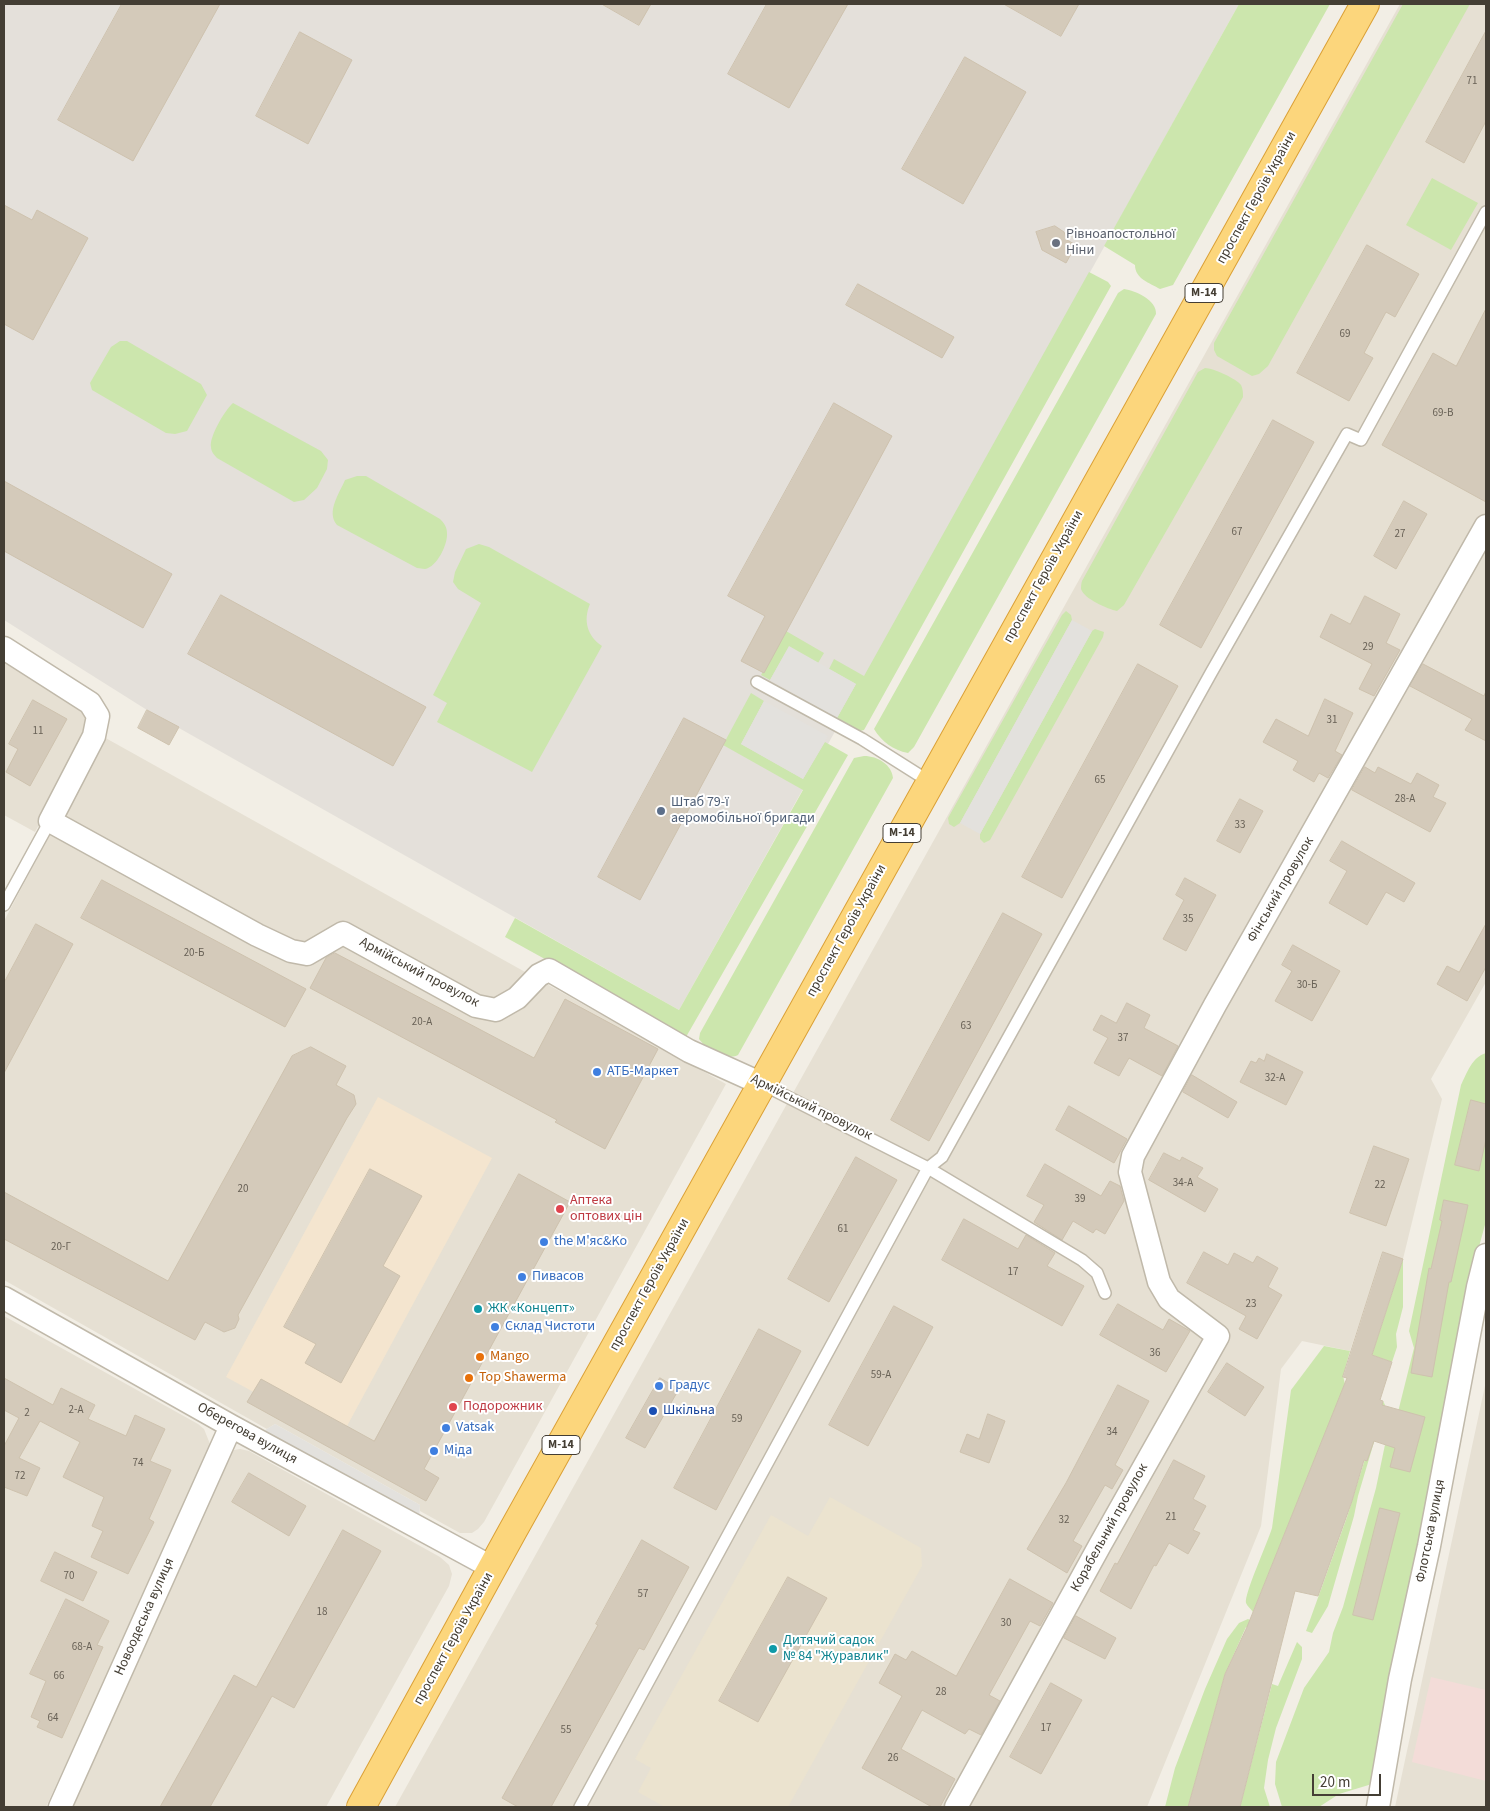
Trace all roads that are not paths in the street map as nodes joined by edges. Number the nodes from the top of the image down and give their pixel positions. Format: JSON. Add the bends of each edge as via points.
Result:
{"nodes":[{"id":1,"x":1365,"y":4,"type":"edge"},
{"id":2,"x":1486,"y":212,"type":"edge"},
{"id":3,"x":1486,"y":526,"type":"edge"},
{"id":4,"x":4,"y":648,"type":"edge"},
{"id":5,"x":757,"y":682,"type":"dead end"},
{"id":6,"x":930,"y":782,"type":"junction"},
{"id":7,"x":50,"y":820,"type":"junction"},
{"id":8,"x":4,"y":905,"type":"edge"},
{"id":9,"x":762,"y":1084,"type":"junction"},
{"id":10,"x":928,"y":1168,"type":"junction"},
{"id":11,"x":1486,"y":1255,"type":"edge"},
{"id":12,"x":1154,"y":1265,"type":"joint"},
{"id":13,"x":1105,"y":1293,"type":"dead end"},
{"id":14,"x":4,"y":1298,"type":"edge"},
{"id":15,"x":231,"y":1426,"type":"junction"},
{"id":16,"x":493,"y":1568,"type":"junction"},
{"id":17,"x":60,"y":1807,"type":"edge"},
{"id":18,"x":361,"y":1807,"type":"edge"},
{"id":19,"x":580,"y":1807,"type":"edge"},
{"id":20,"x":956,"y":1807,"type":"edge"},
{"id":21,"x":1378,"y":1807,"type":"edge"}],
"edges":[{"from":1,"to":6,"type":"highway","name":"проспект Героїв України","number":"М-14"},
{"from":2,"to":10,"type":"lane","via":[[1361,440],[1347,434],[942,1157]]},
{"from":3,"to":12,"type":"street","name":"Фінський провулок","via":[[1133,1156],[1130,1172]]},
{"from":4,"to":7,"type":"street","via":[[90,703],[98,716],[94,736]]},
{"from":5,"to":6,"type":"lane","via":[[862,739]]},
{"from":6,"to":9,"type":"highway","name":"проспект Героїв України","number":"М-14"},
{"from":7,"to":8,"type":"lane"},
{"from":7,"to":9,"type":"street","name":"Армійський провулок","via":[[257,935],[291,950],[307,954],[343,933],[476,1006],[496,1010],[517,998],[539,975],[549,970],[689,1051]]},
{"from":9,"to":10,"type":"lane","name":"Армійський провулок"},
{"from":9,"to":16,"type":"highway","name":"проспект Героїв України","number":"М-14"},
{"from":10,"to":13,"type":"lane","name":"Армійський провулок","via":[[1090,1266],[1097,1272]]},
{"from":10,"to":19,"type":"lane"},
{"from":11,"to":21,"type":"street","name":"Флотська вулиця","via":[[1400,1679]]},
{"from":12,"to":20,"type":"street","name":"Корабельний провулок","via":[[1158,1282],[1169,1299],[1218,1336]]},
{"from":14,"to":15,"type":"street","name":"Оберегова вулиця"},
{"from":15,"to":16,"type":"street","name":"Оберегова вулиця"},
{"from":15,"to":17,"type":"street","name":"Новоодеська вулиця"},
{"from":16,"to":18,"type":"highway","name":"проспект Героїв України","number":"М-14"}]}
